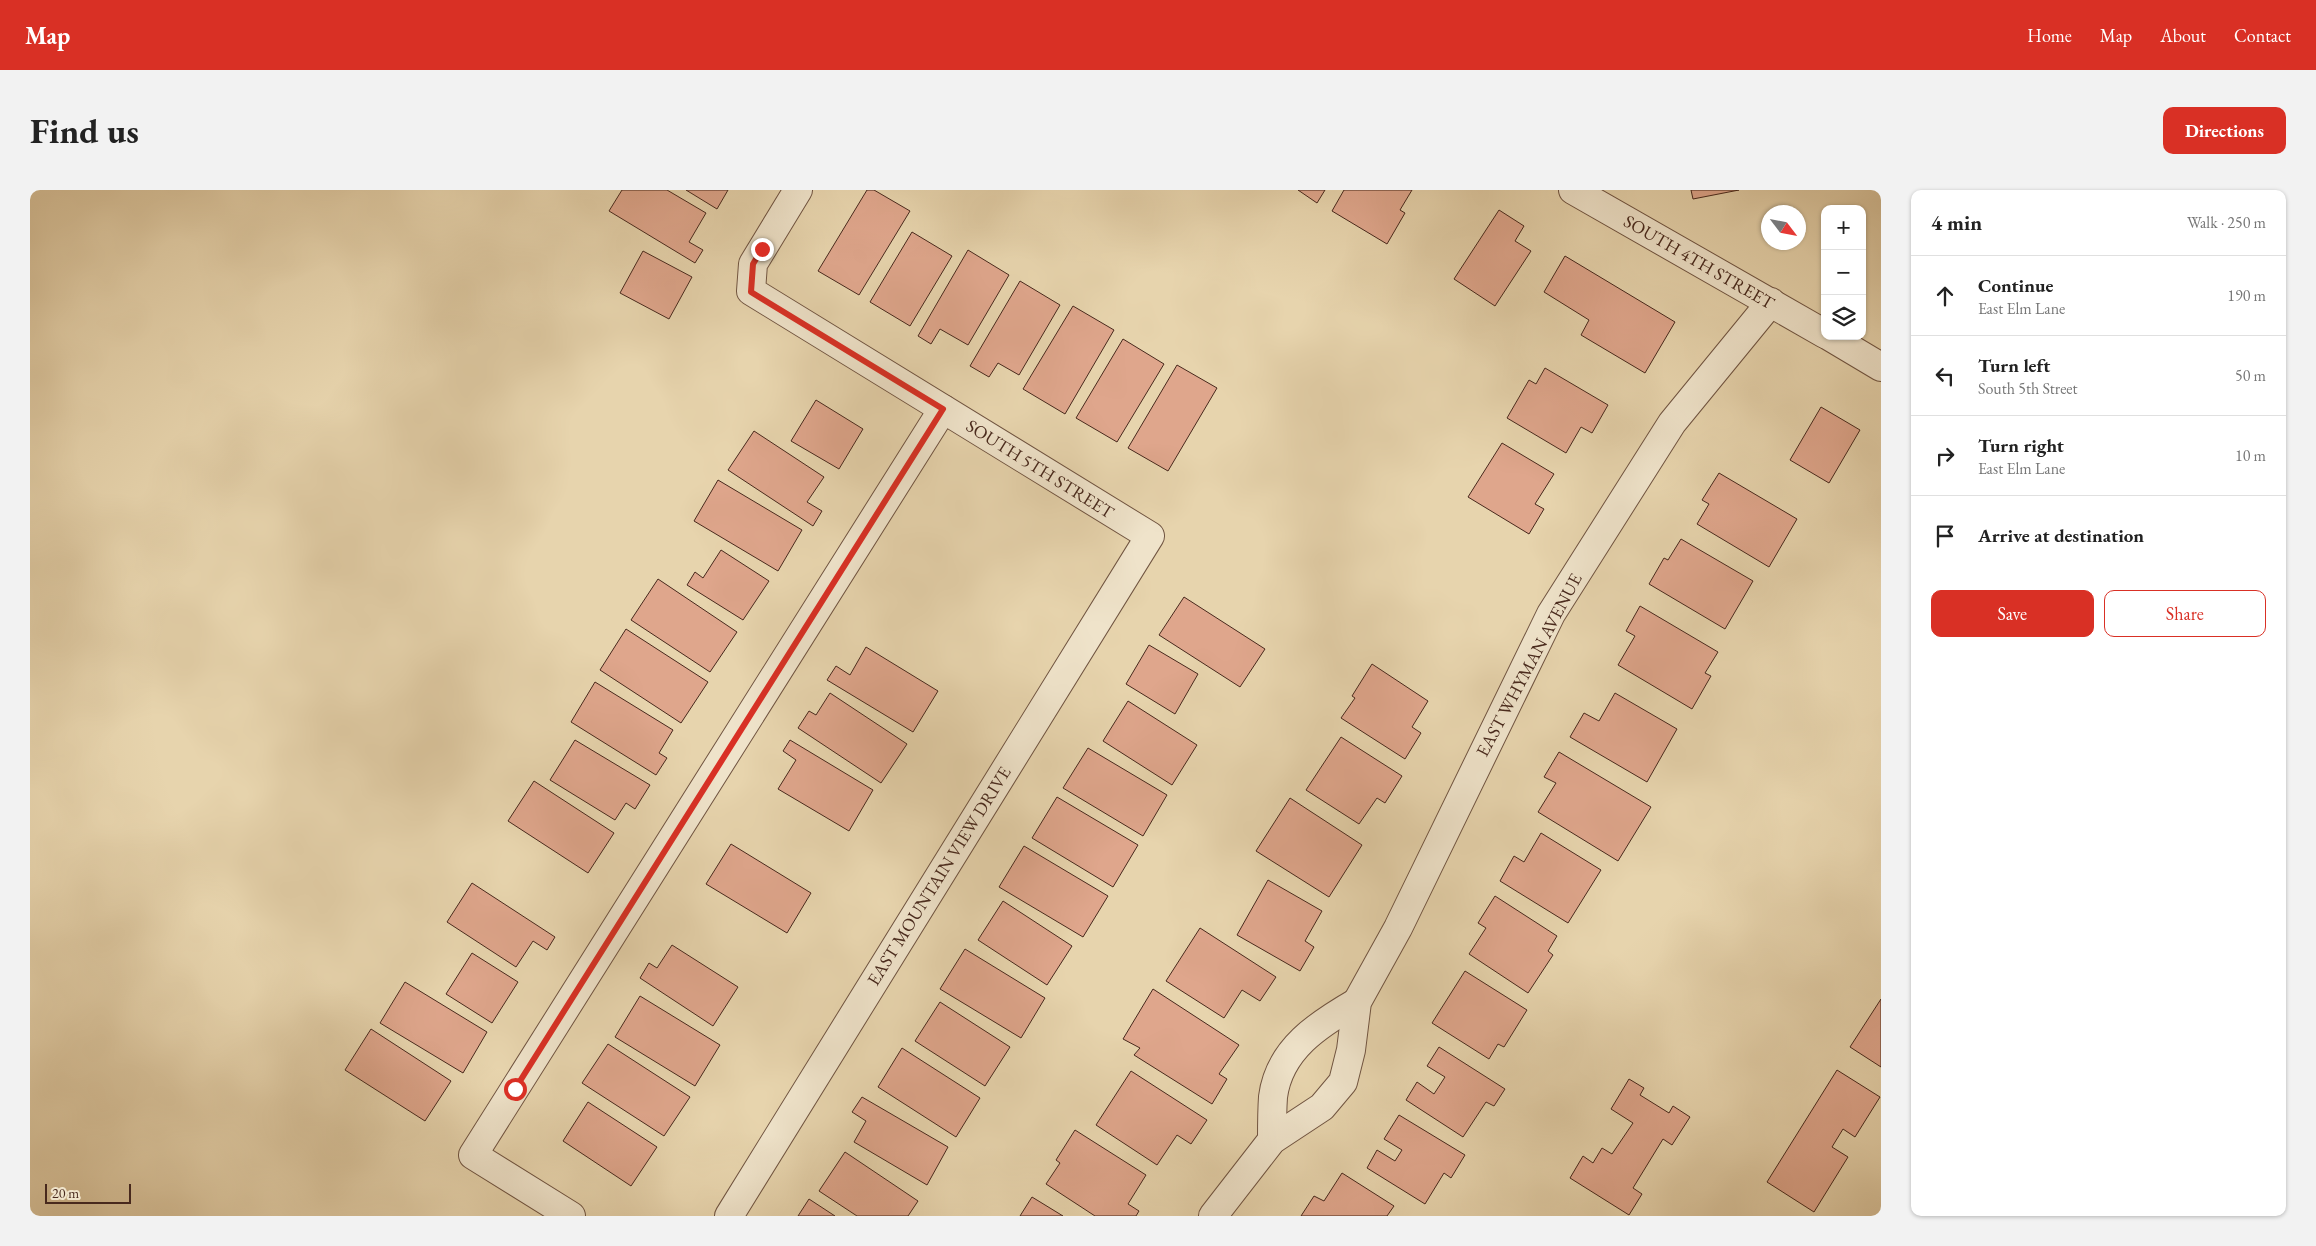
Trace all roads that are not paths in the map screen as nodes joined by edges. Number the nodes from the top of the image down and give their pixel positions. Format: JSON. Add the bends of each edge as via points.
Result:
{"nodes":[{"id":1,"x":798,"y":190,"type":"edge"},
{"id":2,"x":1580,"y":192,"type":"edge"},
{"id":3,"x":1771,"y":302,"type":"junction"},
{"id":4,"x":1821,"y":332,"type":"edge"},
{"id":5,"x":1836,"y":340,"type":"edge"},
{"id":6,"x":1881,"y":367,"type":"edge"},
{"id":7,"x":943,"y":409,"type":"junction"},
{"id":8,"x":1150,"y":536,"type":"joint"},
{"id":9,"x":1357,"y":1002,"type":"junction"},
{"id":10,"x":1272,"y":1140,"type":"junction"},
{"id":11,"x":571,"y":1216,"type":"edge"},
{"id":12,"x":729,"y":1216,"type":"edge"},
{"id":13,"x":1213,"y":1216,"type":"edge"}],
"edges":[{"from":1,"to":7,"type":"street","name":"SOUTH 5TH STREET","via":[[753,264],[751,292]]},
{"from":2,"to":3,"type":"street","name":"SOUTH 4TH STREET"},
{"from":3,"to":4,"type":"street","name":"SOUTH 4TH STREET"},
{"from":3,"to":9,"type":"street","name":"EAST WHYMAN AVENUE","via":[[1672,423],[1551,614],[1398,928]]},
{"from":5,"to":6,"type":"street"},
{"from":7,"to":8,"type":"street","name":"SOUTH 5TH STREET"},
{"from":7,"to":11,"type":"street","via":[[474,1155]]},
{"from":8,"to":12,"type":"street","name":"EAST MOUNTAIN VIEW DRIVE"},
{"from":9,"to":10,"type":"street","name":"EAST WHYMAN AVENUE","via":[[1343,1082],[1322,1106]]},
{"from":9,"to":10,"type":"street","via":[[1320,1024],[1296,1045],[1282,1066],[1274,1095]]},
{"from":10,"to":13,"type":"street","name":"EAST WHYMAN AVENUE"}]}
